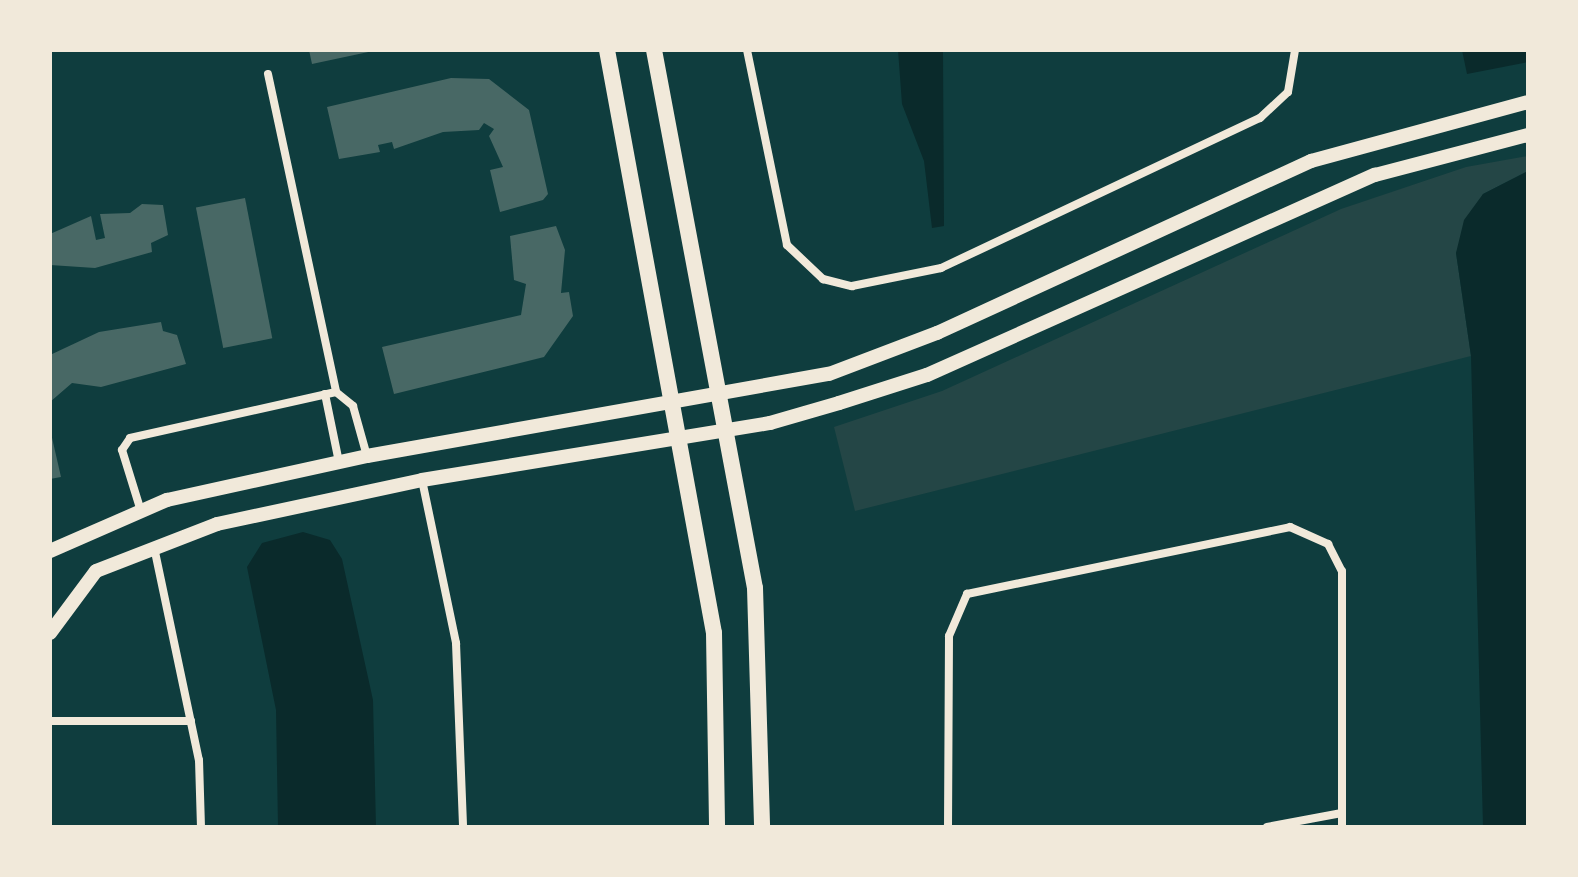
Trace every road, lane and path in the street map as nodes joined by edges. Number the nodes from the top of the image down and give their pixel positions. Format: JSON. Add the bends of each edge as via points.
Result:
{"nodes":[{"id":1,"x":607,"y":50,"type":"edge"},
{"id":2,"x":654,"y":50,"type":"edge"},
{"id":3,"x":747,"y":50,"type":"edge"},
{"id":4,"x":1295,"y":50,"type":"edge"},
{"id":5,"x":268,"y":74,"type":"dead end"},
{"id":6,"x":1528,"y":102,"type":"edge"},
{"id":7,"x":1528,"y":135,"type":"edge"},
{"id":8,"x":336,"y":392,"type":"junction"},
{"id":9,"x":325,"y":394,"type":"junction"},
{"id":10,"x":722,"y":397,"type":"junction"},
{"id":11,"x":675,"y":404,"type":"junction"},
{"id":12,"x":729,"y":431,"type":"junction"},
{"id":13,"x":680,"y":438,"type":"junction"},
{"id":14,"x":367,"y":456,"type":"junction"},
{"id":15,"x":339,"y":462,"type":"junction"},
{"id":16,"x":422,"y":480,"type":"junction"},
{"id":17,"x":140,"y":508,"type":"junction"},
{"id":18,"x":154,"y":546,"type":"junction"},
{"id":19,"x":50,"y":551,"type":"edge"},
{"id":20,"x":50,"y":633,"type":"edge"},
{"id":21,"x":50,"y":721,"type":"edge"},
{"id":22,"x":191,"y":721,"type":"junction"},
{"id":23,"x":1342,"y":813,"type":"junction"},
{"id":24,"x":201,"y":827,"type":"edge"},
{"id":25,"x":463,"y":827,"type":"edge"},
{"id":26,"x":717,"y":827,"type":"edge"},
{"id":27,"x":762,"y":827,"type":"edge"},
{"id":28,"x":948,"y":827,"type":"edge"},
{"id":29,"x":1267,"y":827,"type":"edge"},
{"id":30,"x":1342,"y":827,"type":"edge"}],
"edges":[{"from":1,"to":11,"type":"main road"},
{"from":2,"to":10,"type":"main road"},
{"from":3,"to":4,"type":"street","via":[[787,245],[812,273],[852,286],[941,268],[1260,118],[1288,92]]},
{"from":5,"to":8,"type":"street"},
{"from":6,"to":10,"type":"street","via":[[1311,161],[937,333],[829,374]]},
{"from":7,"to":12,"type":"street","via":[[1324,195],[927,375]]},
{"from":8,"to":9,"type":"street"},
{"from":8,"to":14,"type":"street","via":[[351,401]]},
{"from":9,"to":15,"type":"street"},
{"from":9,"to":17,"type":"street","via":[[130,438],[122,453]]},
{"from":10,"to":11,"type":"street"},
{"from":10,"to":12,"type":"main road"},
{"from":11,"to":13,"type":"main road"},
{"from":11,"to":14,"type":"street"},
{"from":12,"to":13,"type":"street"},
{"from":12,"to":27,"type":"main road","via":[[762,644]]},
{"from":13,"to":16,"type":"street"},
{"from":13,"to":26,"type":"main road","via":[[714,633]]},
{"from":14,"to":15,"type":"street"},
{"from":15,"to":17,"type":"street"},
{"from":16,"to":18,"type":"street","via":[[289,505]]},
{"from":16,"to":25,"type":"street","via":[[456,643]]},
{"from":17,"to":19,"type":"street"},
{"from":18,"to":20,"type":"street","via":[[96,571]]},
{"from":18,"to":22,"type":"street"},
{"from":21,"to":22,"type":"street"},
{"from":22,"to":24,"type":"street"},
{"from":23,"to":28,"type":"street","via":[[1342,571],[1328,544],[1290,527],[987,585],[967,594],[949,636]]},
{"from":23,"to":29,"type":"street"},
{"from":23,"to":30,"type":"street"}]}
